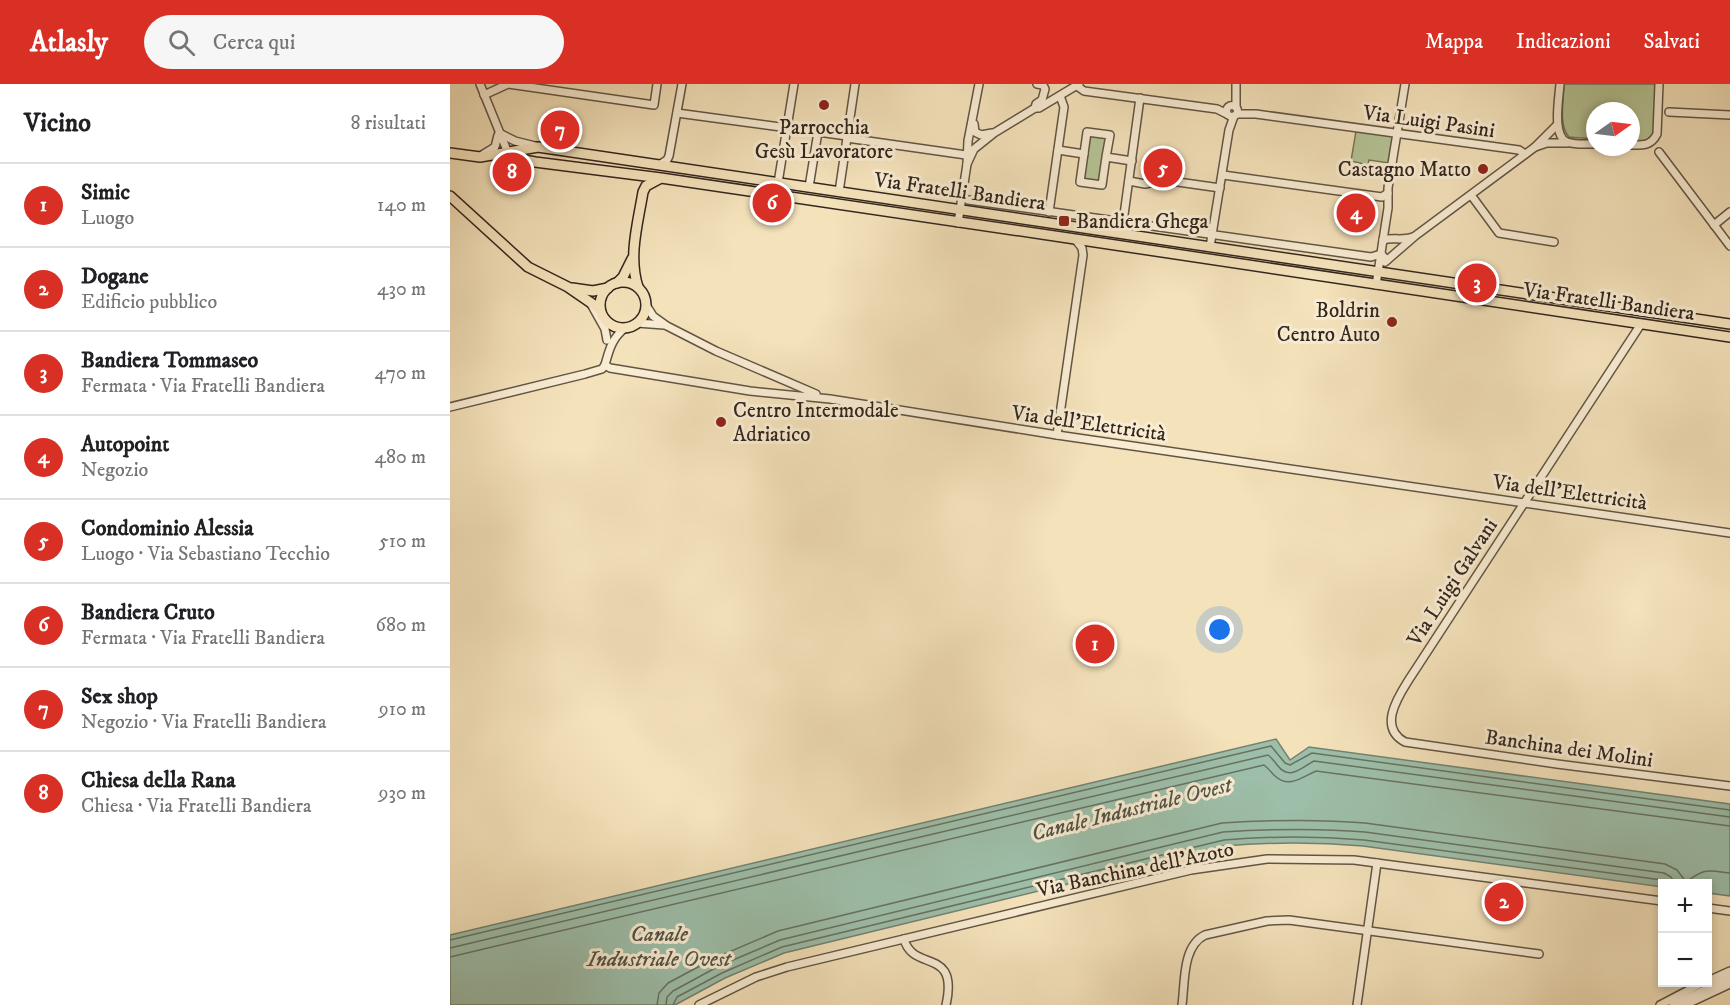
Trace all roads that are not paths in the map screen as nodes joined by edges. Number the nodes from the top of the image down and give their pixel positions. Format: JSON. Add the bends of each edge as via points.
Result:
{"nodes":[{"id":1,"x":480,"y":84,"type":"edge"},
{"id":2,"x":657,"y":84,"type":"edge"},
{"id":3,"x":682,"y":84,"type":"edge"},
{"id":4,"x":794,"y":84,"type":"edge"},
{"id":5,"x":855,"y":84,"type":"edge"},
{"id":6,"x":979,"y":84,"type":"edge"},
{"id":7,"x":1037,"y":84,"type":"edge"},
{"id":8,"x":1236,"y":84,"type":"edge"},
{"id":9,"x":1405,"y":84,"type":"edge"},
{"id":10,"x":1560,"y":84,"type":"edge"},
{"id":11,"x":1659,"y":84,"type":"edge"},
{"id":12,"x":1078,"y":85,"type":"edge"},
{"id":13,"x":484,"y":95,"type":"junction"},
{"id":14,"x":1060,"y":96,"type":"junction"},
{"id":15,"x":1140,"y":98,"type":"junction"},
{"id":16,"x":1658,"y":104,"type":"junction"},
{"id":17,"x":1035,"y":108,"type":"junction"},
{"id":18,"x":1232,"y":111,"type":"junction"},
{"id":19,"x":1669,"y":112,"type":"junction"},
{"id":20,"x":677,"y":113,"type":"junction"},
{"id":21,"x":1730,"y":115,"type":"edge"},
{"id":22,"x":973,"y":119,"type":"junction"},
{"id":23,"x":1658,"y":122,"type":"junction"},
{"id":24,"x":1557,"y":125,"type":"junction"},
{"id":25,"x":787,"y":127,"type":"junction"},
{"id":26,"x":499,"y":132,"type":"junction"},
{"id":27,"x":818,"y":132,"type":"junction"},
{"id":28,"x":994,"y":133,"type":"junction"},
{"id":29,"x":1397,"y":134,"type":"junction"},
{"id":30,"x":1657,"y":134,"type":"junction"},
{"id":31,"x":847,"y":137,"type":"junction"},
{"id":32,"x":1570,"y":143,"type":"junction"},
{"id":33,"x":1586,"y":144,"type":"edge"},
{"id":34,"x":1640,"y":146,"type":"edge"},
{"id":35,"x":1646,"y":146,"type":"junction"},
{"id":36,"x":538,"y":147,"type":"junction"},
{"id":37,"x":1535,"y":147,"type":"junction"},
{"id":38,"x":1058,"y":150,"type":"junction"},
{"id":39,"x":1659,"y":152,"type":"junction"},
{"id":40,"x":450,"y":153,"type":"edge"},
{"id":41,"x":508,"y":153,"type":"junction"},
{"id":42,"x":1084,"y":154,"type":"junction"},
{"id":43,"x":1525,"y":154,"type":"junction"},
{"id":44,"x":966,"y":155,"type":"junction"},
{"id":45,"x":480,"y":157,"type":"junction"},
{"id":46,"x":1106,"y":158,"type":"junction"},
{"id":47,"x":1132,"y":161,"type":"junction"},
{"id":48,"x":535,"y":162,"type":"junction"},
{"id":49,"x":967,"y":164,"type":"junction"},
{"id":50,"x":659,"y":165,"type":"junction"},
{"id":51,"x":1223,"y":175,"type":"junction"},
{"id":52,"x":639,"y":176,"type":"junction"},
{"id":53,"x":661,"y":178,"type":"junction"},
{"id":54,"x":1129,"y":181,"type":"junction"},
{"id":55,"x":778,"y":183,"type":"junction"},
{"id":56,"x":809,"y":188,"type":"junction"},
{"id":57,"x":1220,"y":188,"type":"junction"},
{"id":58,"x":643,"y":192,"type":"junction"},
{"id":59,"x":839,"y":192,"type":"junction"},
{"id":60,"x":1385,"y":195,"type":"junction"},
{"id":61,"x":1471,"y":195,"type":"junction"},
{"id":62,"x":450,"y":196,"type":"edge"},
{"id":63,"x":968,"y":200,"type":"dead end"},
{"id":64,"x":960,"y":209,"type":"junction"},
{"id":65,"x":1049,"y":212,"type":"junction"},
{"id":66,"x":1730,"y":212,"type":"edge"},
{"id":67,"x":1123,"y":222,"type":"junction"},
{"id":68,"x":958,"y":223,"type":"junction"},
{"id":69,"x":1714,"y":225,"type":"junction"},
{"id":70,"x":1213,"y":236,"type":"junction"},
{"id":71,"x":1075,"y":239,"type":"junction"},
{"id":72,"x":1383,"y":240,"type":"junction"},
{"id":73,"x":1554,"y":242,"type":"dead end"},
{"id":74,"x":1403,"y":243,"type":"junction"},
{"id":75,"x":1730,"y":246,"type":"edge"},
{"id":76,"x":1210,"y":247,"type":"junction"},
{"id":77,"x":1381,"y":254,"type":"junction"},
{"id":78,"x":633,"y":256,"type":"junction"},
{"id":79,"x":1387,"y":261,"type":"junction"},
{"id":80,"x":1378,"y":270,"type":"junction"},
{"id":81,"x":617,"y":283,"type":"junction"},
{"id":82,"x":1376,"y":285,"type":"junction"},
{"id":83,"x":568,"y":287,"type":"junction"},
{"id":84,"x":638,"y":287,"type":"junction"},
{"id":85,"x":608,"y":288,"type":"junction"},
{"id":86,"x":587,"y":300,"type":"junction"},
{"id":87,"x":646,"y":305,"type":"junction"},
{"id":88,"x":600,"y":309,"type":"junction"},
{"id":89,"x":607,"y":321,"type":"junction"},
{"id":90,"x":637,"y":323,"type":"junction"},
{"id":91,"x":1641,"y":324,"type":"junction"},
{"id":92,"x":1730,"y":324,"type":"edge"},
{"id":93,"x":667,"y":326,"type":"junction"},
{"id":94,"x":625,"y":328,"type":"junction"},
{"id":95,"x":1730,"y":337,"type":"edge"},
{"id":96,"x":607,"y":340,"type":"junction"},
{"id":97,"x":609,"y":349,"type":"junction"},
{"id":98,"x":605,"y":365,"type":"junction"},
{"id":99,"x":830,"y":399,"type":"junction"},
{"id":100,"x":450,"y":407,"type":"edge"},
{"id":101,"x":1057,"y":435,"type":"junction"},
{"id":102,"x":1524,"y":502,"type":"junction"},
{"id":103,"x":1730,"y":532,"type":"edge"},
{"id":104,"x":1403,"y":741,"type":"joint"},
{"id":105,"x":1730,"y":786,"type":"edge"},
{"id":106,"x":1377,"y":863,"type":"junction"},
{"id":107,"x":1658,"y":900,"type":"edge"},
{"id":108,"x":1712,"y":909,"type":"edge"},
{"id":109,"x":1730,"y":911,"type":"edge"},
{"id":110,"x":1368,"y":930,"type":"junction"},
{"id":111,"x":904,"y":939,"type":"junction"},
{"id":112,"x":1539,"y":954,"type":"dead end"},
{"id":113,"x":1730,"y":971,"type":"edge"},
{"id":114,"x":1730,"y":978,"type":"edge"},
{"id":115,"x":1712,"y":979,"type":"edge"},
{"id":116,"x":1730,"y":984,"type":"edge"},
{"id":117,"x":1696,"y":987,"type":"edge"},
{"id":118,"x":699,"y":1005,"type":"edge"},
{"id":119,"x":946,"y":1005,"type":"edge"},
{"id":120,"x":1182,"y":1005,"type":"edge"},
{"id":121,"x":1357,"y":1005,"type":"edge"},
{"id":122,"x":1660,"y":1005,"type":"edge"},
{"id":123,"x":1673,"y":1005,"type":"edge"},
{"id":124,"x":1685,"y":1005,"type":"edge"}],
"edges":[{"from":1,"to":13,"type":"street"},
{"from":2,"to":13,"type":"street","via":[[654,105],[507,84]]},
{"from":3,"to":20,"type":"street"},
{"from":4,"to":25,"type":"street"},
{"from":5,"to":31,"type":"street"},
{"from":6,"to":22,"type":"street"},
{"from":7,"to":17,"type":"street","via":[[1045,90]]},
{"from":8,"to":18,"type":"street"},
{"from":9,"to":29,"type":"street"},
{"from":10,"to":24,"type":"street"},
{"from":11,"to":16,"type":"street"},
{"from":12,"to":14,"type":"street"},
{"from":12,"to":15,"type":"street","name":"Via Luigi Pasini","via":[[1084,91]]},
{"from":13,"to":26,"type":"street"},
{"from":14,"to":17,"type":"street"},
{"from":14,"to":38,"type":"street","via":[[1064,107]]},
{"from":15,"to":18,"type":"street","name":"Via Luigi Pasini"},
{"from":15,"to":47,"type":"street"},
{"from":16,"to":19,"type":"street"},
{"from":16,"to":23,"type":"street"},
{"from":17,"to":28,"type":"street"},
{"from":18,"to":29,"type":"street","name":"Via Luigi Pasini"},
{"from":18,"to":51,"type":"street"},
{"from":19,"to":21,"type":"street"},
{"from":19,"to":23,"type":"street"},
{"from":20,"to":25,"type":"street"},
{"from":20,"to":50,"type":"street","via":[[668,160]]},
{"from":22,"to":28,"type":"street","via":[[975,132]]},
{"from":22,"to":44,"type":"street"},
{"from":23,"to":30,"type":"street"},
{"from":24,"to":32,"type":"street","via":[[1564,141]]},
{"from":24,"to":37,"type":"street"},
{"from":25,"to":27,"type":"street"},
{"from":25,"to":55,"type":"street"},
{"from":26,"to":36,"type":"street","name":"Via Fratelli Bandiera"},
{"from":26,"to":41,"type":"street"},
{"from":26,"to":45,"type":"street","via":[[495,147]]},
{"from":27,"to":31,"type":"street"},
{"from":27,"to":56,"type":"street"},
{"from":28,"to":49,"type":"street","via":[[974,148]]},
{"from":29,"to":43,"type":"street","name":"Via Luigi Pasini","via":[[1519,150]]},
{"from":29,"to":60,"type":"street"},
{"from":30,"to":35,"type":"street"},
{"from":30,"to":39,"type":"street"},
{"from":31,"to":44,"type":"street"},
{"from":31,"to":59,"type":"street"},
{"from":32,"to":33,"type":"street"},
{"from":32,"to":37,"type":"street"},
{"from":34,"to":35,"type":"street"},
{"from":35,"to":39,"type":"street"},
{"from":36,"to":41,"type":"main road","name":"Via Fratelli Bandiera"},
{"from":36,"to":48,"type":"main road","via":[[532,154]]},
{"from":36,"to":50,"type":"main road","name":"Via Fratelli Bandiera"},
{"from":37,"to":43,"type":"street"},
{"from":38,"to":42,"type":"street"},
{"from":38,"to":65,"type":"street"},
{"from":39,"to":69,"type":"street"},
{"from":40,"to":45,"type":"main road"},
{"from":41,"to":45,"type":"main road"},
{"from":41,"to":48,"type":"main road","name":"Via Fratelli Bandiera","via":[[513,158]]},
{"from":42,"to":46,"type":"street","via":[[1087,132],[1110,135]]},
{"from":42,"to":46,"type":"street","via":[[1080,182],[1102,185]]},
{"from":43,"to":61,"type":"street"},
{"from":44,"to":49,"type":"street"},
{"from":46,"to":47,"type":"street"},
{"from":47,"to":54,"type":"street"},
{"from":48,"to":52,"type":"main road","name":"Via Fratelli Bandiera"},
{"from":49,"to":64,"type":"street"},
{"from":50,"to":55,"type":"main road","name":"Via Fratelli Bandiera"},
{"from":51,"to":57,"type":"street"},
{"from":51,"to":60,"type":"street"},
{"from":52,"to":53,"type":"main road","name":"Via Fratelli Bandiera"},
{"from":52,"to":58,"type":"main road"},
{"from":53,"to":58,"type":"main road"},
{"from":53,"to":68,"type":"main road","name":"Via Fratelli Bandiera"},
{"from":54,"to":57,"type":"street","via":[[1145,184],[1164,180]]},
{"from":54,"to":67,"type":"street"},
{"from":55,"to":56,"type":"main road","name":"Via Fratelli Bandiera"},
{"from":56,"to":59,"type":"main road","name":"Via Fratelli Bandiera"},
{"from":57,"to":70,"type":"street"},
{"from":58,"to":78,"type":"main road"},
{"from":59,"to":64,"type":"main road","name":"Via Fratelli Bandiera"},
{"from":60,"to":72,"type":"street","via":[[1388,205]]},
{"from":61,"to":73,"type":"street","via":[[1498,233]]},
{"from":61,"to":74,"type":"street"},
{"from":62,"to":83,"type":"main road","via":[[528,267]]},
{"from":63,"to":65,"type":"street","name":"Via Fratelli Bandiera"},
{"from":64,"to":68,"type":"street"},
{"from":64,"to":76,"type":"main road","name":"Via Fratelli Bandiera"},
{"from":65,"to":67,"type":"street","name":"Via Fratelli Bandiera"},
{"from":66,"to":69,"type":"street"},
{"from":67,"to":70,"type":"street","name":"Via Fratelli Bandiera"},
{"from":68,"to":71,"type":"main road","name":"Via Fratelli Bandiera"},
{"from":69,"to":75,"type":"street"},
{"from":70,"to":76,"type":"street"},
{"from":70,"to":77,"type":"street","name":"Via Fratelli Bandiera","via":[[1371,257]]},
{"from":71,"to":82,"type":"main road","name":"Via Fratelli Bandiera"},
{"from":71,"to":101,"type":"street","via":[[1083,255]]},
{"from":72,"to":74,"type":"street"},
{"from":72,"to":77,"type":"street"},
{"from":74,"to":79,"type":"street"},
{"from":76,"to":80,"type":"main road","name":"Via Fratelli Bandiera"},
{"from":77,"to":79,"type":"street"},
{"from":77,"to":80,"type":"street"},
{"from":78,"to":81,"type":"main road"},
{"from":78,"to":84,"type":"main road"},
{"from":79,"to":80,"type":"street"},
{"from":80,"to":82,"type":"street"},
{"from":80,"to":92,"type":"main road","name":"Via Fratelli Bandiera"},
{"from":81,"to":84,"type":"main road"},
{"from":81,"to":85,"type":"main road"},
{"from":82,"to":91,"type":"main road","name":"Via Fratelli Bandiera"},
{"from":83,"to":85,"type":"main road","via":[[592,291]]},
{"from":83,"to":86,"type":"main road"},
{"from":84,"to":87,"type":"main road"},
{"from":85,"to":88,"type":"main road"},
{"from":86,"to":88,"type":"main road"},
{"from":86,"to":96,"type":"street"},
{"from":87,"to":90,"type":"main road"},
{"from":87,"to":93,"type":"street"},
{"from":88,"to":89,"type":"main road"},
{"from":89,"to":94,"type":"main road"},
{"from":89,"to":96,"type":"street"},
{"from":90,"to":93,"type":"street"},
{"from":90,"to":94,"type":"main road"},
{"from":91,"to":95,"type":"main road","name":"Via Fratelli Bandiera"},
{"from":91,"to":102,"type":"street","name":"Via Luigi Galvani"},
{"from":93,"to":99,"type":"street","via":[[769,375]]},
{"from":94,"to":97,"type":"street"},
{"from":96,"to":97,"type":"street"},
{"from":97,"to":98,"type":"street"},
{"from":98,"to":99,"type":"street","name":"Via dell'Elettricità","via":[[750,391]]},
{"from":98,"to":100,"type":"street","via":[[600,370]]},
{"from":99,"to":101,"type":"street","name":"Via dell'Elettricità"},
{"from":101,"to":102,"type":"street","name":"Via dell'Elettricità"},
{"from":102,"to":103,"type":"street","name":"Via dell'Elettricità"},
{"from":102,"to":104,"type":"street","name":"Via Luigi Galvani","via":[[1396,700],[1392,723],[1395,734]]},
{"from":104,"to":105,"type":"street","name":"Banchina dei Molini"},
{"from":106,"to":107,"type":"street","name":"Via Banchina dell'Azoto"},
{"from":106,"to":110,"type":"street"},
{"from":106,"to":111,"type":"street","name":"Via Banchina dell'Azoto","via":[[1303,858],[1212,866]]},
{"from":108,"to":109,"type":"street"},
{"from":110,"to":112,"type":"street"},
{"from":110,"to":120,"type":"street","via":[[1282,920],[1205,935],[1189,951]]},
{"from":110,"to":121,"type":"street"},
{"from":111,"to":118,"type":"street","name":"Via Banchina dell'Azoto","via":[[756,977]]},
{"from":111,"to":119,"type":"street","via":[[912,952],[946,973],[950,987]]},
{"from":113,"to":115,"type":"street"},
{"from":114,"to":123,"type":"street"},
{"from":116,"to":124,"type":"street"},
{"from":117,"to":122,"type":"street"}]}
